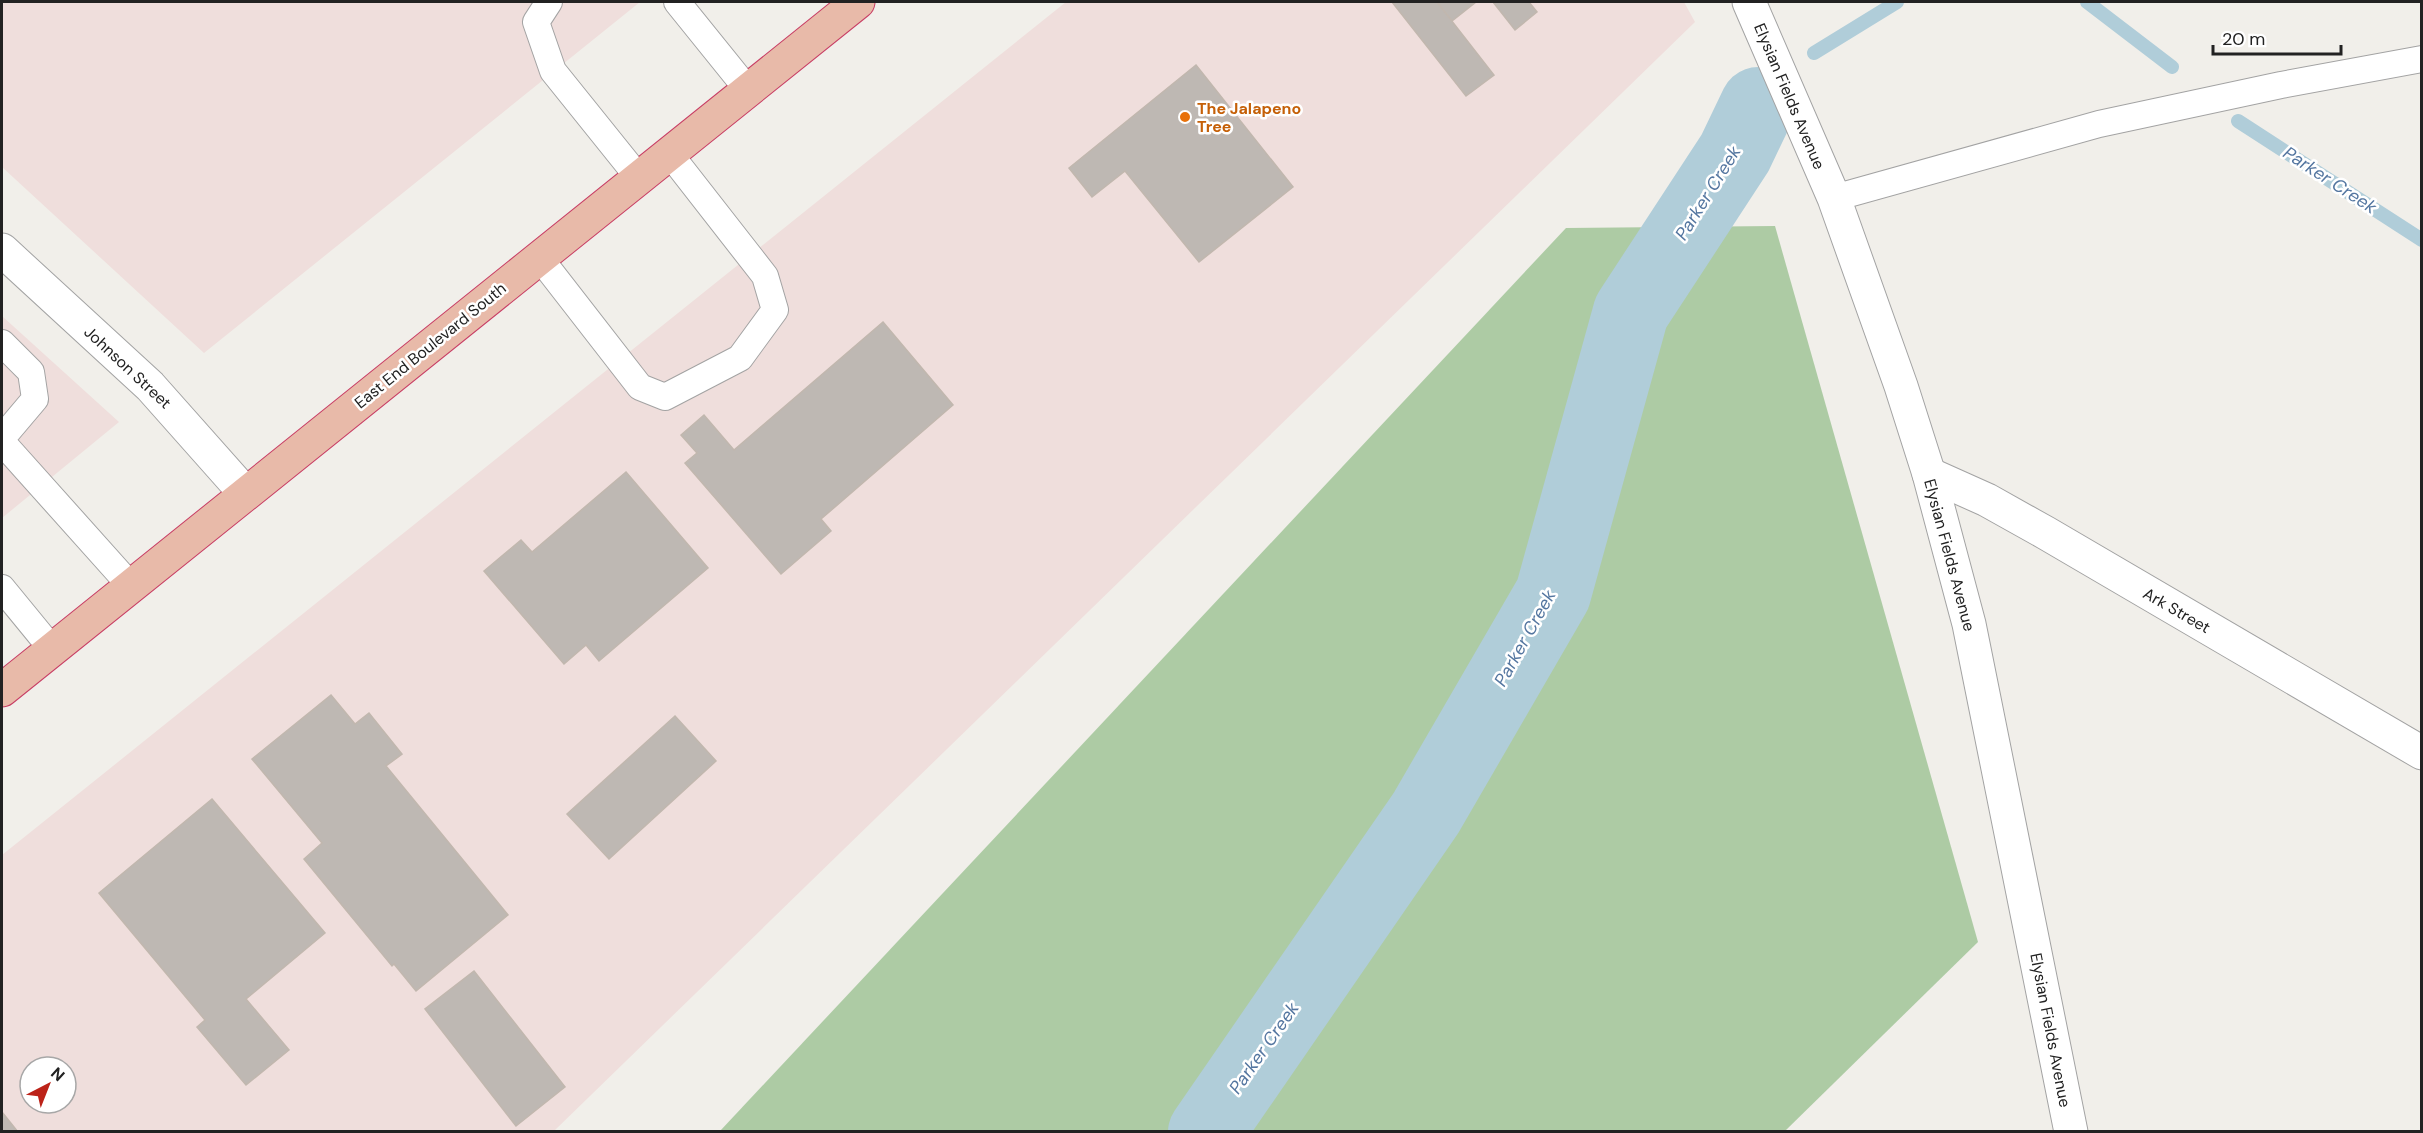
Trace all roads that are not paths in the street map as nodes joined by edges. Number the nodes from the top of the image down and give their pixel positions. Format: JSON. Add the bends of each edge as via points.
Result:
{"nodes":[{"id":1,"x":549,"y":2,"type":"edge"},
{"id":2,"x":677,"y":2,"type":"edge"},
{"id":3,"x":858,"y":2,"type":"edge"},
{"id":4,"x":1749,"y":2,"type":"edge"},
{"id":5,"x":2421,"y":59,"type":"edge"},
{"id":6,"x":748,"y":90,"type":"junction"},
{"id":7,"x":669,"y":153,"type":"junction"},
{"id":8,"x":639,"y":178,"type":"junction"},
{"id":9,"x":1834,"y":198,"type":"junction"},
{"id":10,"x":2,"y":250,"type":"edge"},
{"id":11,"x":539,"y":257,"type":"junction"},
{"id":12,"x":2,"y":343,"type":"edge"},
{"id":13,"x":2,"y":440,"type":"edge"},
{"id":14,"x":1929,"y":474,"type":"junction"},
{"id":15,"x":245,"y":493,"type":"junction"},
{"id":16,"x":130,"y":585,"type":"junction"},
{"id":17,"x":2,"y":588,"type":"edge"},
{"id":18,"x":52,"y":649,"type":"junction"},
{"id":19,"x":2,"y":690,"type":"edge"},
{"id":20,"x":2421,"y":753,"type":"edge"},
{"id":21,"x":2071,"y":1131,"type":"edge"}],
"edges":[{"from":1,"to":8,"type":"lane","via":[[536,22],[553,71]]},
{"from":2,"to":6,"type":"lane"},
{"from":3,"to":6,"type":"highway","name":"East End Boulevard South"},
{"from":4,"to":9,"type":"street","name":"Elysian Fields Avenue"},
{"from":5,"to":9,"type":"lane","via":[[2098,124]]},
{"from":6,"to":7,"type":"highway","name":"East End Boulevard South"},
{"from":7,"to":8,"type":"highway","name":"East End Boulevard South"},
{"from":7,"to":11,"type":"lane","via":[[765,276],[776,310],[740,358],[664,397],[640,387]]},
{"from":8,"to":11,"type":"highway","name":"East End Boulevard South"},
{"from":9,"to":14,"type":"street","name":"Elysian Fields Avenue"},
{"from":10,"to":15,"type":"street","name":"Johnson Street","via":[[150,386]]},
{"from":11,"to":15,"type":"highway","name":"East End Boulevard South"},
{"from":12,"to":13,"type":"lane","via":[[31,372],[35,399]]},
{"from":13,"to":16,"type":"lane"},
{"from":14,"to":20,"type":"street","name":"Ark Street","via":[[2046,533]]},
{"from":14,"to":21,"type":"street","name":"Elysian Fields Avenue","via":[[1969,624]]},
{"from":15,"to":16,"type":"highway","name":"East End Boulevard South"},
{"from":16,"to":18,"type":"highway","name":"East End Boulevard South"},
{"from":17,"to":18,"type":"lane"},
{"from":18,"to":19,"type":"highway","name":"East End Boulevard South"}]}
